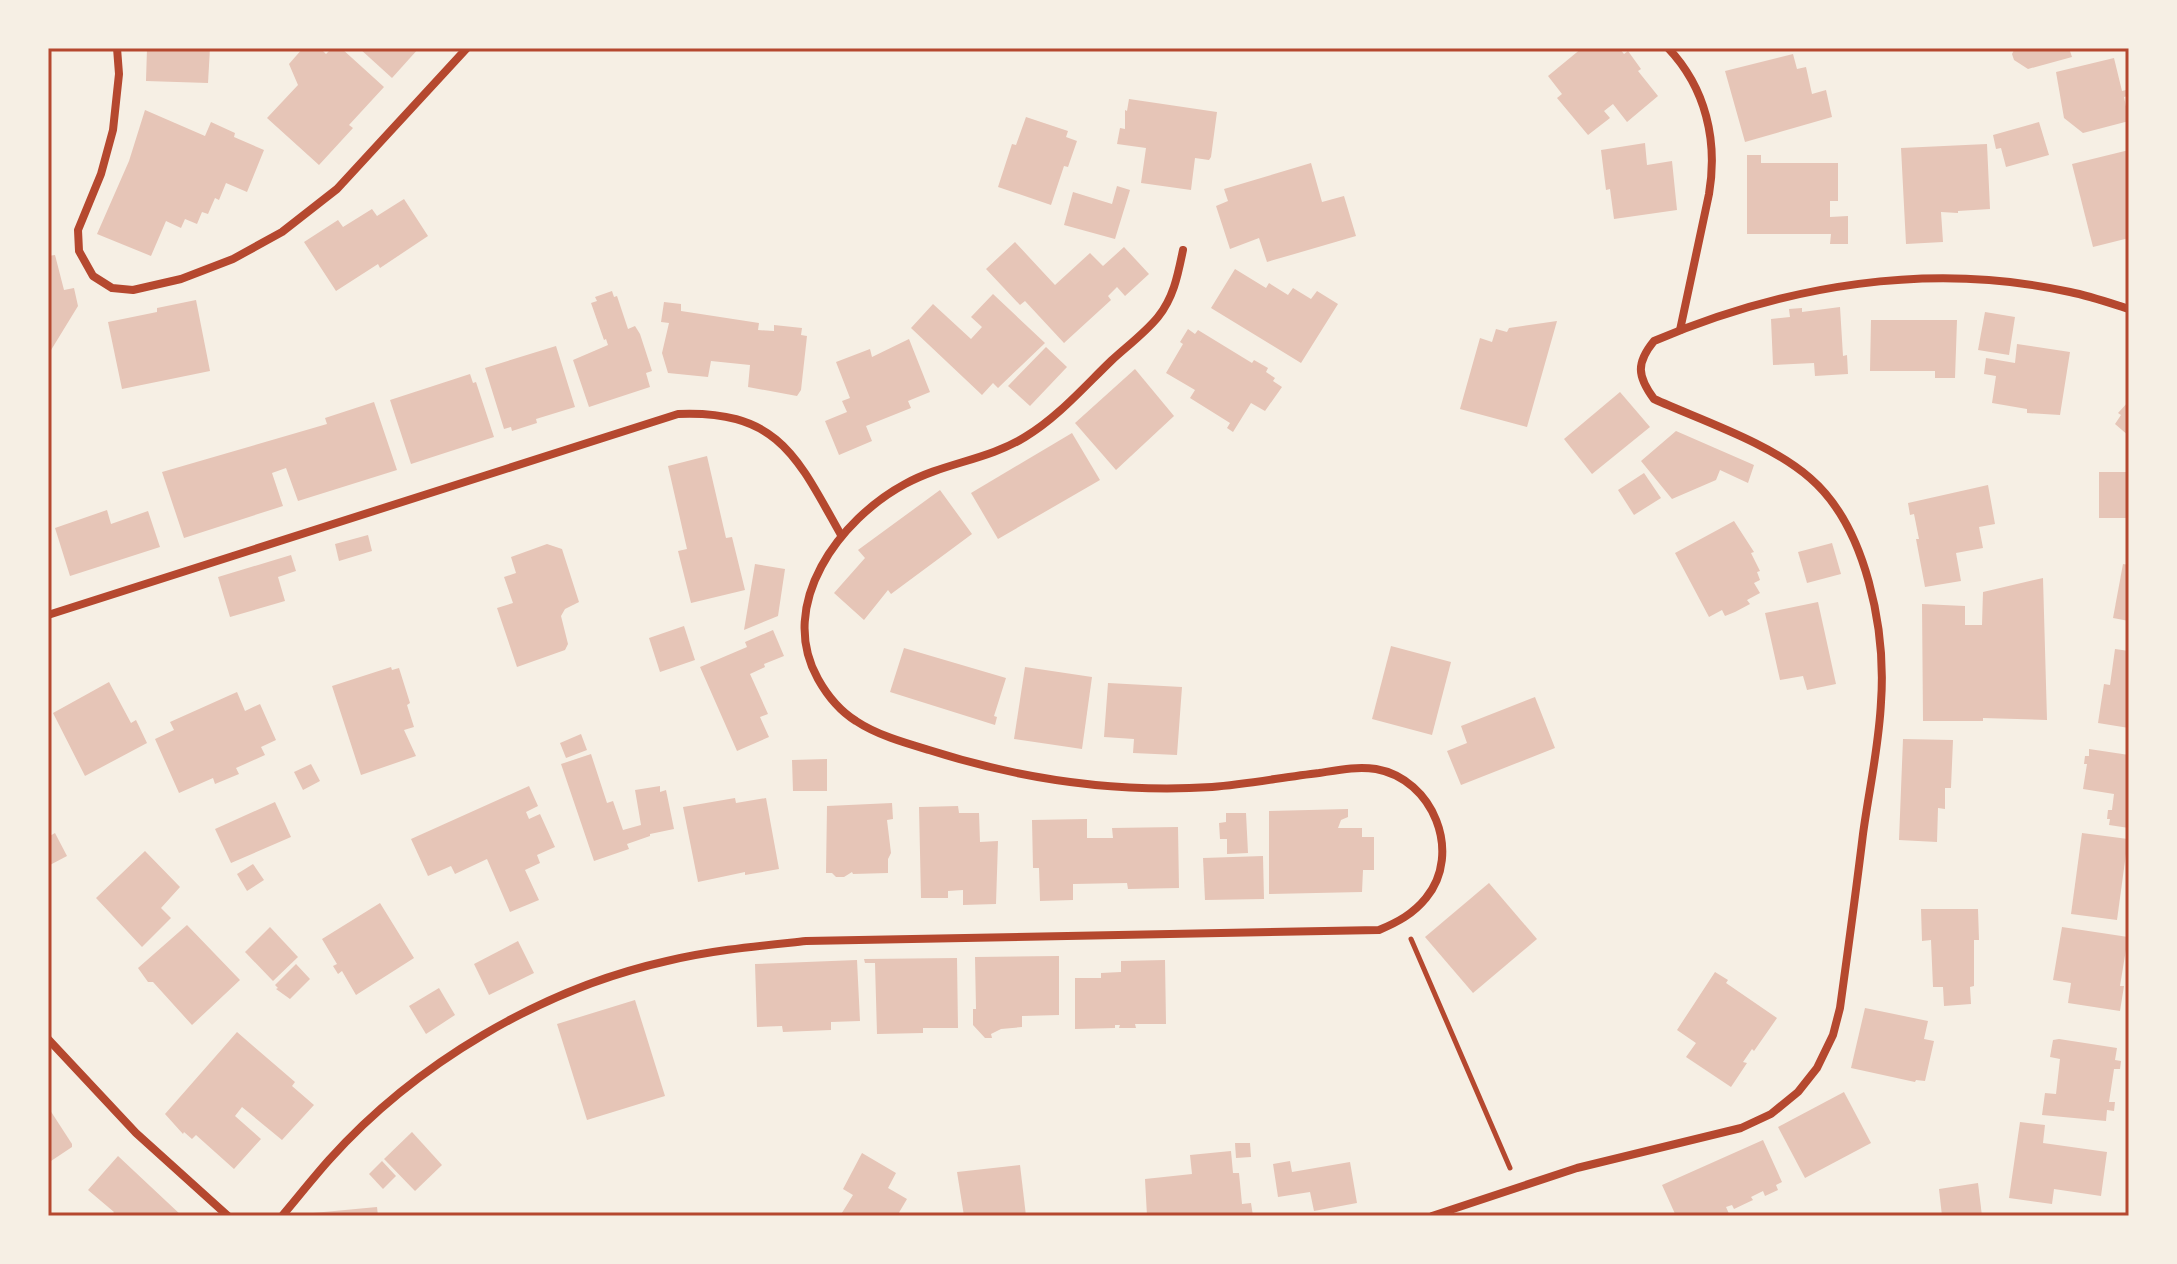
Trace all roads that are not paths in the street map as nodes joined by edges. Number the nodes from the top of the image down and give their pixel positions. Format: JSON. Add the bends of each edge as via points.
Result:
{"nodes":[{"id":1,"x":117,"y":48,"type":"edge"},
{"id":2,"x":467,"y":48,"type":"edge"},
{"id":3,"x":1668,"y":48,"type":"edge"},
{"id":4,"x":1183,"y":250,"type":"dead end"},
{"id":5,"x":2129,"y":309,"type":"edge"},
{"id":6,"x":1680,"y":330,"type":"junction"},
{"id":7,"x":841,"y":535,"type":"junction"},
{"id":8,"x":48,"y":615,"type":"edge"},
{"id":9,"x":48,"y":1039,"type":"edge"},
{"id":10,"x":228,"y":1216,"type":"edge"},
{"id":11,"x":282,"y":1216,"type":"edge"},
{"id":12,"x":1432,"y":1216,"type":"edge"}],
"edges":[{"from":1,"to":2,"type":"street","via":[[113,130],[78,230],[79,251],[93,276],[112,288],[133,290],[233,259],[282,232],[337,189]]},
{"from":3,"to":6,"type":"street","via":[[1701,97],[1712,135],[1713,175]]},
{"from":4,"to":7,"type":"street","via":[[1175,289],[1159,316],[1052,417],[989,456],[907,483],[870,507]]},
{"from":5,"to":6,"type":"street","via":[[2070,292],[1992,280],[1913,278],[1834,286],[1757,303]]},
{"from":6,"to":12,"type":"street","via":[[1654,341],[1645,353],[1640,369],[1654,399],[1780,456],[1811,478],[1851,533],[1870,587],[1880,643],[1882,701],[1833,1035],[1798,1092],[1771,1114],[1741,1128],[1577,1168]]},
{"from":7,"to":8,"type":"street","via":[[806,473],[772,435],[742,419],[710,412],[678,414]]},
{"from":7,"to":11,"type":"street","via":[[815,580],[805,615],[807,648],[816,677],[857,722],[972,764],[1061,782],[1212,787],[1378,769],[1403,779],[1436,817],[1443,844],[1441,869],[1428,897],[1402,920],[1379,930],[806,941],[664,961],[596,982],[520,1015],[448,1058],[391,1101],[331,1158]]},
{"from":9,"to":10,"type":"street","via":[[136,1133]]}]}
